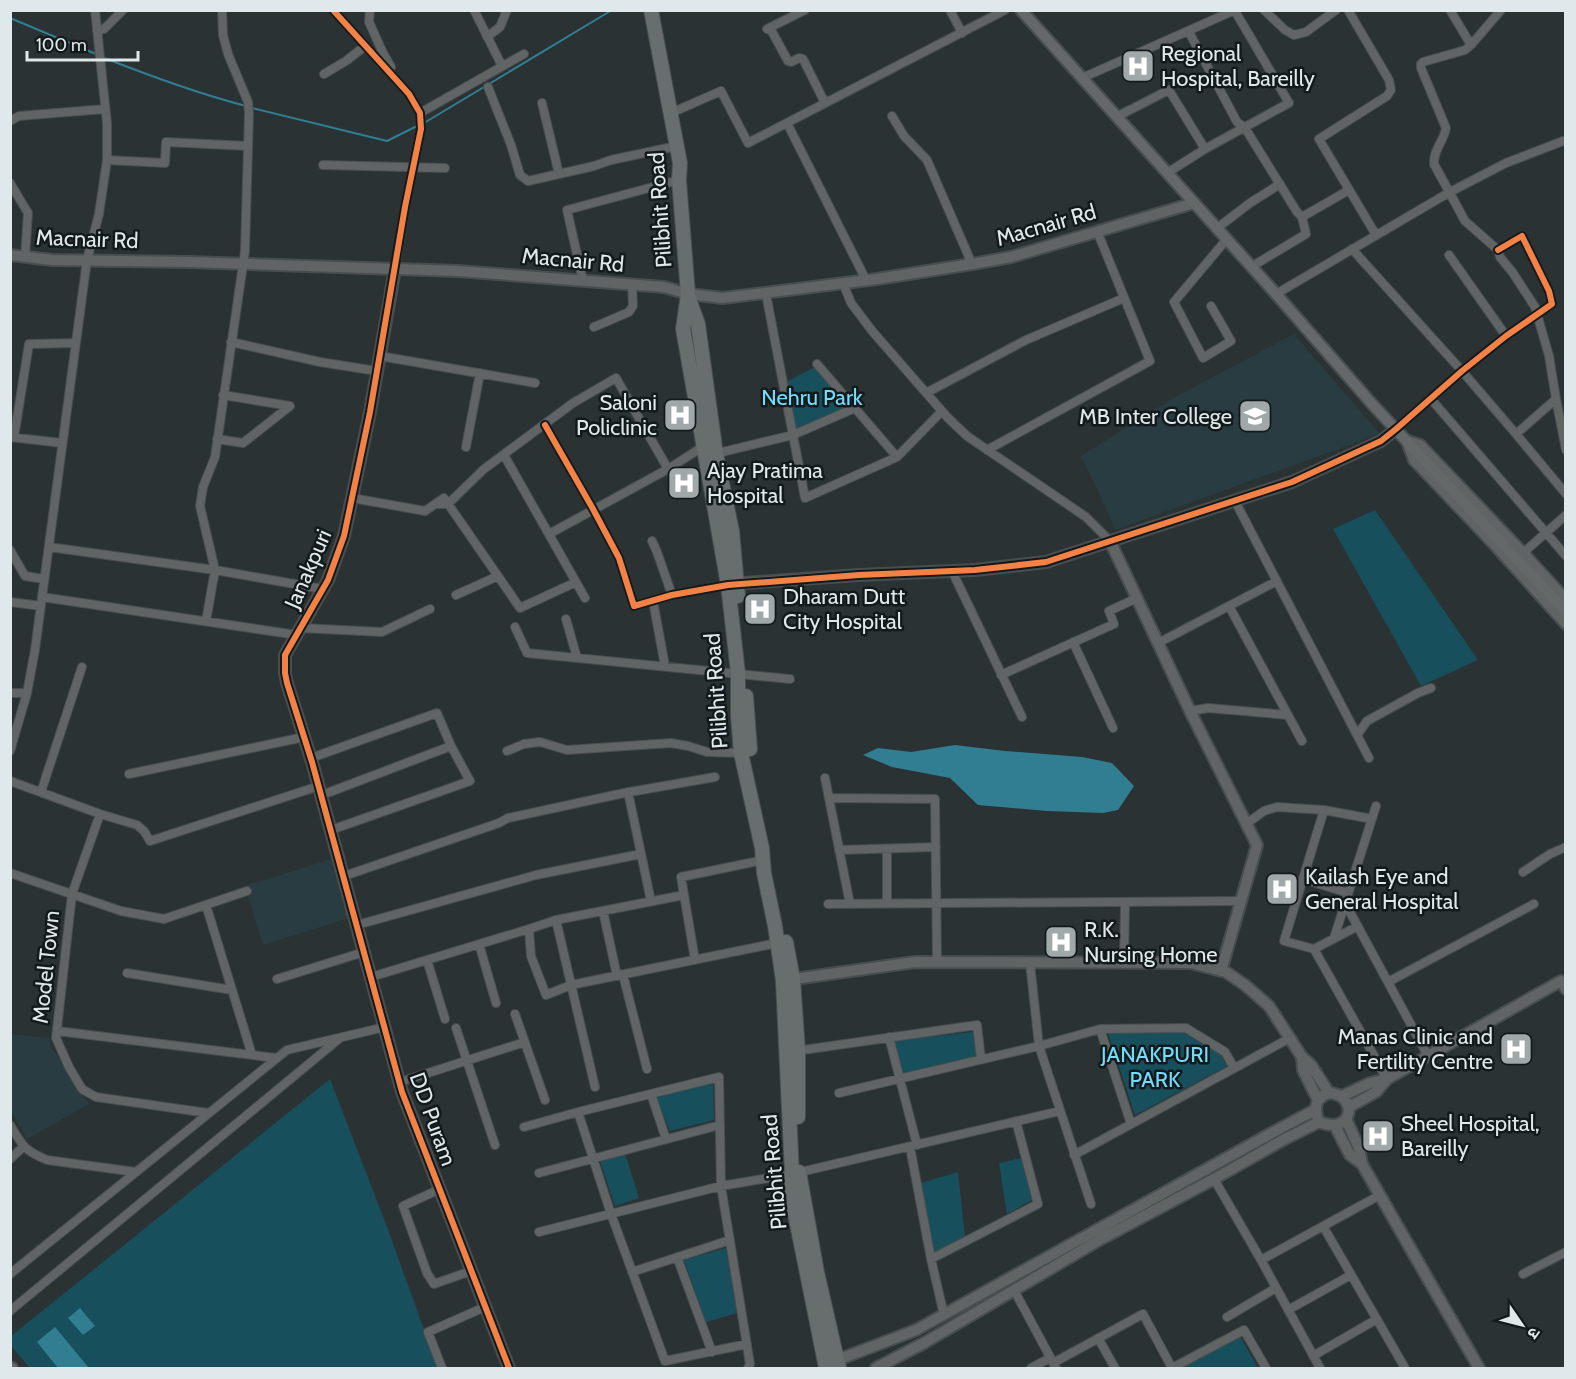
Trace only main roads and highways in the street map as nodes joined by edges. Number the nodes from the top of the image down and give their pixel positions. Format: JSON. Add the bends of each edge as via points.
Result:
{"nodes":[{"id":1,"x":651,"y":10,"type":"edge"},
{"id":2,"x":1021,"y":10,"type":"edge"},
{"id":3,"x":1566,"y":612,"type":"edge"},
{"id":4,"x":741,"y":673,"type":"junction"},
{"id":5,"x":788,"y":980,"type":"junction"},
{"id":6,"x":832,"y":1365,"type":"edge"}],
"edges":[{"from":1,"to":4,"type":"highway","name":"Pilibhit Road","via":[[680,163],[688,294],[698,324],[709,452],[733,584]]},
{"from":2,"to":3,"type":"main road","via":[[1373,405]]},
{"from":4,"to":5,"type":"highway"},
{"from":4,"to":5,"type":"highway","name":"Pilibhit Road","via":[[741,753],[777,943]]},
{"from":5,"to":6,"type":"highway","name":"Pilibhit Road","via":[[795,1173],[792,1199]]}]}
